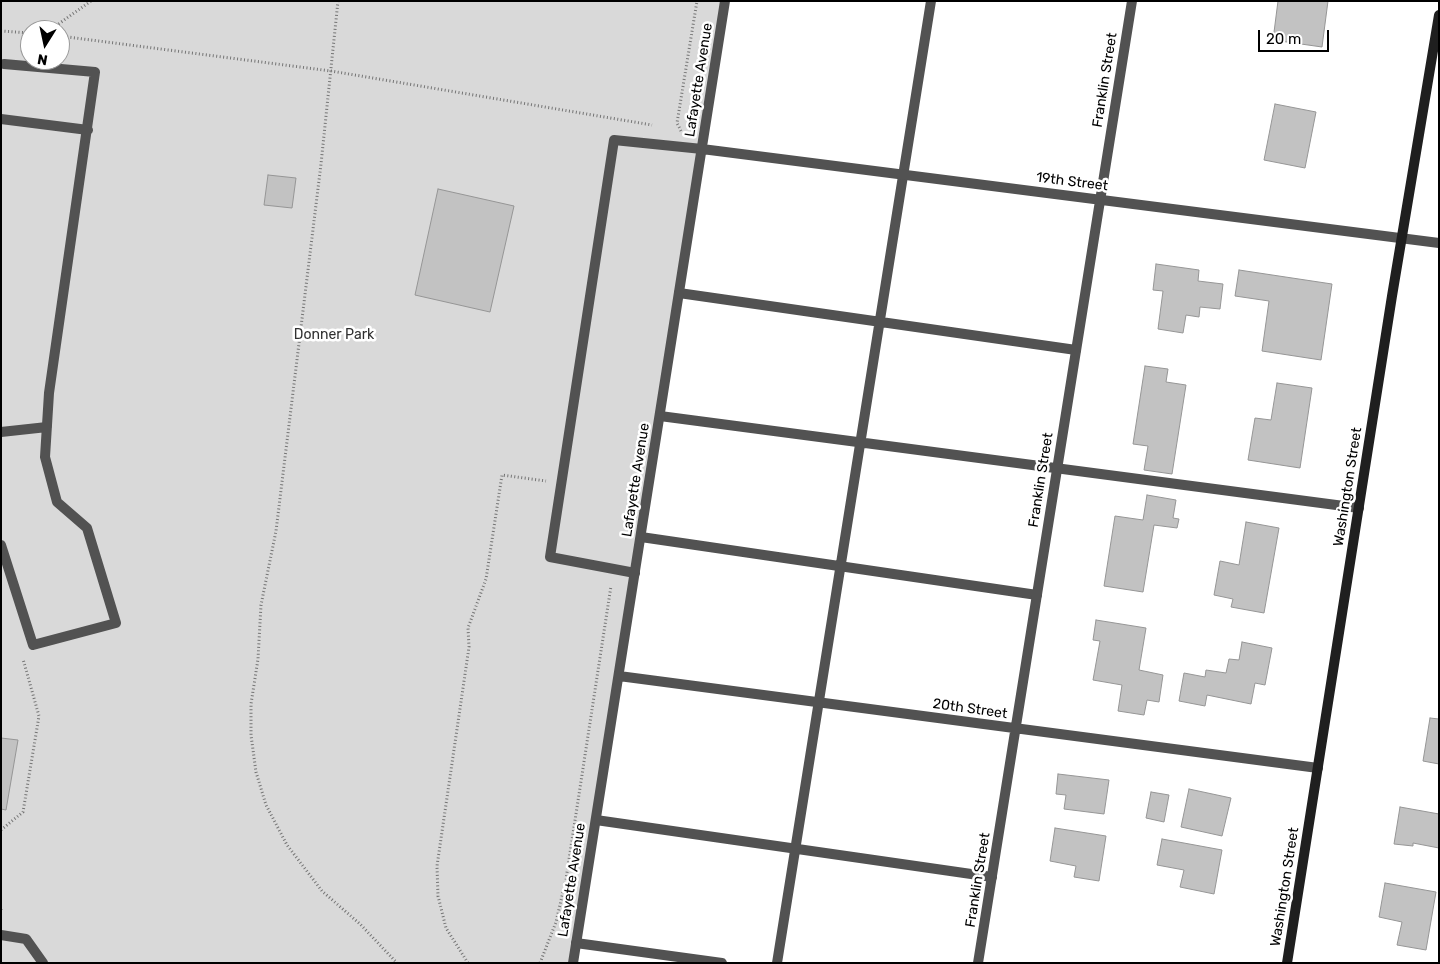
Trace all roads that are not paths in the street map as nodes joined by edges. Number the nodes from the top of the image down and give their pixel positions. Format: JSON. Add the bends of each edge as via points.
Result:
{"nodes":[{"id":1,"x":725,"y":1,"type":"edge"},
{"id":2,"x":931,"y":1,"type":"edge"},
{"id":3,"x":1132,"y":1,"type":"edge"},
{"id":4,"x":1439,"y":15,"type":"edge"},
{"id":5,"x":4,"y":64,"type":"dead end"},
{"id":6,"x":1,"y":119,"type":"edge"},
{"id":7,"x":88,"y":130,"type":"junction"},
{"id":8,"x":702,"y":149,"type":"junction"},
{"id":9,"x":903,"y":174,"type":"junction"},
{"id":10,"x":1100,"y":199,"type":"junction"},
{"id":11,"x":1401,"y":238,"type":"junction"},
{"id":12,"x":1439,"y":243,"type":"edge"},
{"id":13,"x":679,"y":292,"type":"junction"},
{"id":14,"x":879,"y":323,"type":"junction"},
{"id":15,"x":1076,"y":350,"type":"junction"},
{"id":16,"x":660,"y":416,"type":"junction"},
{"id":17,"x":47,"y":427,"type":"junction"},
{"id":18,"x":1,"y":432,"type":"edge"},
{"id":19,"x":860,"y":444,"type":"junction"},
{"id":20,"x":1057,"y":469,"type":"junction"},
{"id":21,"x":1358,"y":508,"type":"junction"},
{"id":22,"x":641,"y":537,"type":"junction"},
{"id":23,"x":1,"y":545,"type":"edge"},
{"id":24,"x":840,"y":565,"type":"junction"},
{"id":25,"x":635,"y":573,"type":"junction"},
{"id":26,"x":1037,"y":595,"type":"junction"},
{"id":27,"x":619,"y":676,"type":"junction"},
{"id":28,"x":818,"y":702,"type":"junction"},
{"id":29,"x":1015,"y":729,"type":"junction"},
{"id":30,"x":1318,"y":768,"type":"junction"},
{"id":31,"x":596,"y":820,"type":"junction"},
{"id":32,"x":795,"y":848,"type":"junction"},
{"id":33,"x":992,"y":877,"type":"junction"},
{"id":34,"x":1,"y":935,"type":"edge"},
{"id":35,"x":576,"y":943,"type":"junction"},
{"id":36,"x":43,"y":963,"type":"edge"},
{"id":37,"x":573,"y":963,"type":"edge"},
{"id":38,"x":722,"y":963,"type":"edge"},
{"id":39,"x":777,"y":963,"type":"edge"},
{"id":40,"x":978,"y":963,"type":"edge"},
{"id":41,"x":1287,"y":963,"type":"edge"}],
"edges":[{"from":1,"to":8,"type":"street","name":"Lafayette Avenue"},
{"from":2,"to":9,"type":"street"},
{"from":3,"to":10,"type":"street","name":"Franklin Street"},
{"from":4,"to":11,"type":"main road","name":"Washington Street"},
{"from":5,"to":7,"type":"street","via":[[95,72]]},
{"from":6,"to":7,"type":"street"},
{"from":7,"to":17,"type":"street","via":[[49,393]]},
{"from":8,"to":9,"type":"street","name":"19th Street"},
{"from":8,"to":13,"type":"street","name":"Lafayette Avenue"},
{"from":8,"to":25,"type":"street","name":"19th Street","via":[[614,140],[550,557]]},
{"from":9,"to":10,"type":"street","name":"19th Street"},
{"from":9,"to":14,"type":"street"},
{"from":10,"to":11,"type":"street","name":"19th Street"},
{"from":10,"to":15,"type":"street","name":"Franklin Street"},
{"from":11,"to":12,"type":"street","name":"19th Street"},
{"from":11,"to":21,"type":"main road","name":"Washington Street"},
{"from":13,"to":14,"type":"street"},
{"from":13,"to":16,"type":"street","name":"Lafayette Avenue"},
{"from":14,"to":15,"type":"street"},
{"from":14,"to":19,"type":"street"},
{"from":15,"to":20,"type":"street","name":"Franklin Street"},
{"from":16,"to":19,"type":"street"},
{"from":16,"to":22,"type":"street","name":"Lafayette Avenue"},
{"from":17,"to":18,"type":"street"},
{"from":17,"to":23,"type":"street","via":[[45,457],[57,502],[86,528],[116,624],[33,645]]},
{"from":19,"to":20,"type":"street"},
{"from":19,"to":24,"type":"street"},
{"from":20,"to":21,"type":"street"},
{"from":20,"to":26,"type":"street","name":"Franklin Street"},
{"from":21,"to":30,"type":"main road","name":"Washington Street"},
{"from":22,"to":24,"type":"street"},
{"from":22,"to":25,"type":"street","name":"Lafayette Avenue"},
{"from":24,"to":26,"type":"street"},
{"from":24,"to":28,"type":"street"},
{"from":25,"to":27,"type":"street","name":"Lafayette Avenue"},
{"from":26,"to":29,"type":"street","name":"Franklin Street"},
{"from":27,"to":28,"type":"street","name":"20th Street"},
{"from":27,"to":31,"type":"street","name":"Lafayette Avenue"},
{"from":28,"to":29,"type":"street","name":"20th Street"},
{"from":28,"to":32,"type":"street"},
{"from":29,"to":30,"type":"street","name":"20th Street"},
{"from":29,"to":33,"type":"street","name":"Franklin Street"},
{"from":30,"to":41,"type":"main road","name":"Washington Street"},
{"from":31,"to":32,"type":"street"},
{"from":31,"to":35,"type":"street","name":"Lafayette Avenue"},
{"from":32,"to":33,"type":"street"},
{"from":32,"to":39,"type":"street"},
{"from":33,"to":40,"type":"street","name":"Franklin Street"},
{"from":34,"to":36,"type":"street","via":[[26,939]]},
{"from":35,"to":37,"type":"street","name":"Lafayette Avenue"},
{"from":35,"to":38,"type":"street"}]}
